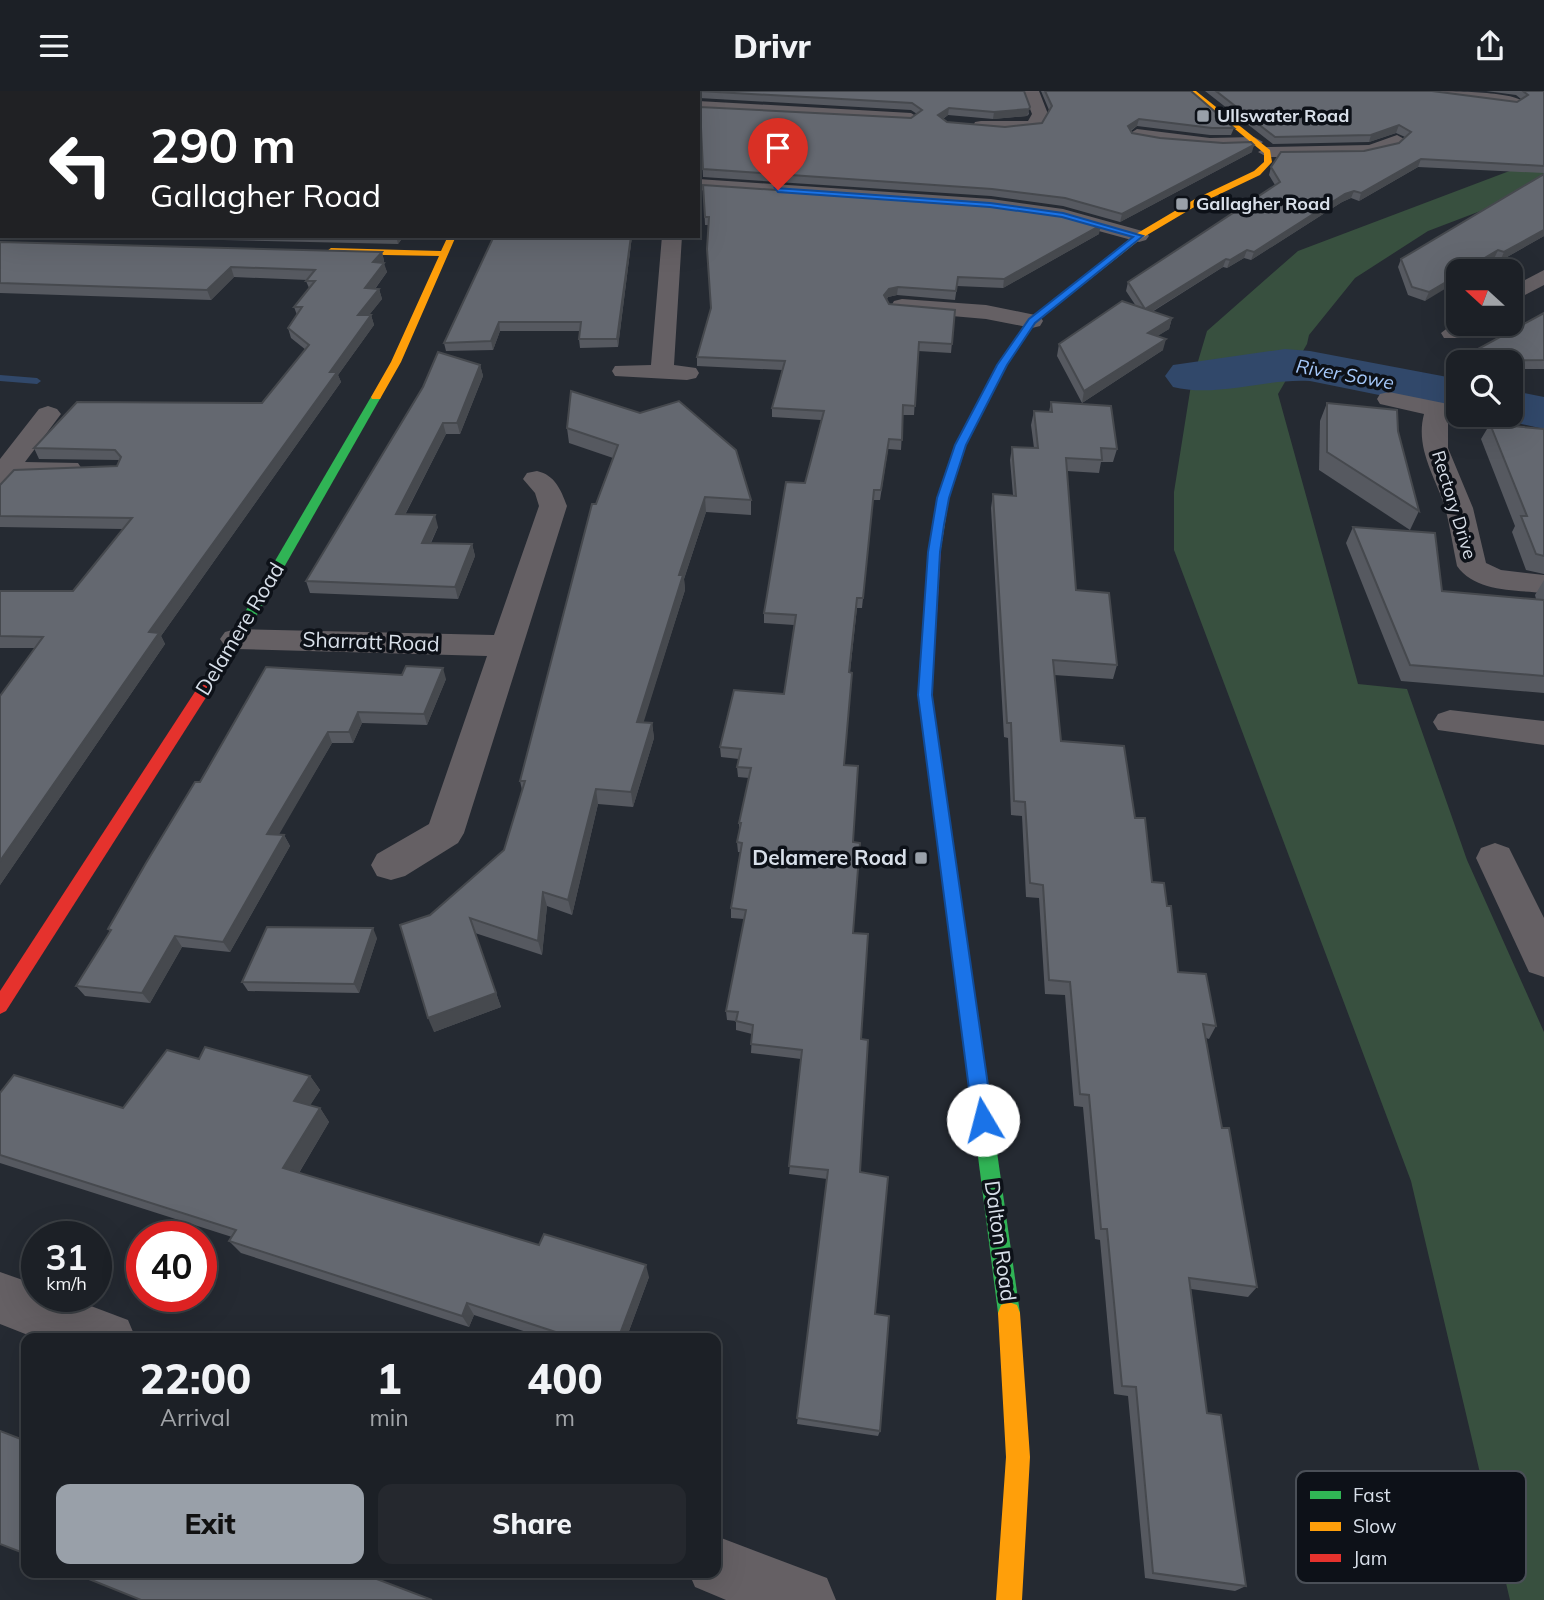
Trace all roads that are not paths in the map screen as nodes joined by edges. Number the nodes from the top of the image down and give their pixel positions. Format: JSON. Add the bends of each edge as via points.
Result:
{"nodes":[{"id":1,"x":1031,"y":91,"type":"edge"},
{"id":2,"x":1192,"y":91,"type":"edge"},
{"id":3,"x":1431,"y":91,"type":"edge"},
{"id":4,"x":1514,"y":101,"type":"edge"},
{"id":5,"x":700,"y":106,"type":"edge"},
{"id":6,"x":911,"y":118,"type":"edge"},
{"id":7,"x":959,"y":124,"type":"edge"},
{"id":8,"x":1034,"y":124,"type":"junction"},
{"id":9,"x":1055,"y":128,"type":"edge"},
{"id":10,"x":1133,"y":132,"type":"edge"},
{"id":11,"x":1397,"y":140,"type":"edge"},
{"id":12,"x":1260,"y":147,"type":"junction"},
{"id":13,"x":700,"y":184,"type":"edge"},
{"id":14,"x":1139,"y":236,"type":"junction"},
{"id":15,"x":451,"y":238,"type":"edge"},
{"id":16,"x":672,"y":238,"type":"edge"},
{"id":17,"x":320,"y":251,"type":"edge"},
{"id":18,"x":445,"y":254,"type":"junction"},
{"id":19,"x":1544,"y":276,"type":"edge"},
{"id":20,"x":1523,"y":290,"type":"edge"},
{"id":21,"x":1523,"y":303,"type":"edge"},
{"id":22,"x":897,"y":305,"type":"edge"},
{"id":23,"x":1533,"y":306,"type":"dead end"},
{"id":24,"x":1032,"y":321,"type":"junction"},
{"id":25,"x":624,"y":371,"type":"dead end"},
{"id":26,"x":662,"y":372,"type":"junction"},
{"id":27,"x":687,"y":373,"type":"dead end"},
{"id":28,"x":1389,"y":399,"type":"dead end"},
{"id":29,"x":1446,"y":411,"type":"edge"},
{"id":30,"x":48,"y":414,"type":"dead end"},
{"id":31,"x":1446,"y":420,"type":"edge"},
{"id":32,"x":97,"y":469,"type":"edge"},
{"id":33,"x":3,"y":473,"type":"edge"},
{"id":34,"x":537,"y":479,"type":"dead end"},
{"id":35,"x":1544,"y":584,"type":"edge"},
{"id":36,"x":236,"y":639,"type":"junction"},
{"id":37,"x":506,"y":646,"type":"junction"},
{"id":38,"x":1450,"y":722,"type":"dead end"},
{"id":39,"x":1544,"y":733,"type":"edge"},
{"id":40,"x":1495,"y":858,"type":"dead end"},
{"id":41,"x":391,"y":865,"type":"dead end"},
{"id":42,"x":1544,"y":960,"type":"edge"},
{"id":43,"x":0,"y":1006,"type":"edge"},
{"id":44,"x":0,"y":1298,"type":"edge"},
{"id":45,"x":92,"y":1333,"type":"edge"},
{"id":46,"x":721,"y":1568,"type":"edge"},
{"id":47,"x":805,"y":1600,"type":"edge"},
{"id":48,"x":1009,"y":1600,"type":"edge"}],
"edges":[{"from":1,"to":8,"type":"street","via":[[1040,114]]},
{"from":2,"to":12,"type":"street"},
{"from":3,"to":4,"type":"street","via":[[1453,98]]},
{"from":5,"to":6,"type":"street","via":[[832,109]]},
{"from":7,"to":8,"type":"street"},
{"from":8,"to":9,"type":"street"},
{"from":10,"to":12,"type":"street"},
{"from":11,"to":12,"type":"street","via":[[1370,150]]},
{"from":12,"to":14,"type":"street","name":"Dalton Road","via":[[1268,162],[1258,173]]},
{"from":13,"to":14,"type":"street","via":[[990,205],[1063,215]]},
{"from":14,"to":24,"type":"street","name":"Dalton Road"},
{"from":15,"to":18,"type":"street","name":"Delamere Road"},
{"from":16,"to":26,"type":"street"},
{"from":17,"to":18,"type":"street"},
{"from":18,"to":36,"type":"street","name":"Delamere Road","via":[[396,362]]},
{"from":19,"to":20,"type":"street"},
{"from":21,"to":23,"type":"street"},
{"from":22,"to":24,"type":"street","via":[[944,318],[986,312]]},
{"from":24,"to":48,"type":"street","name":"Dalton Road","via":[[1002,365],[960,445],[943,498],[934,552],[925,695],[1012,1333],[1018,1457]]},
{"from":25,"to":26,"type":"street"},
{"from":26,"to":27,"type":"street"},
{"from":28,"to":29,"type":"street","name":"Rectory Drive"},
{"from":30,"to":33,"type":"street"},
{"from":31,"to":35,"type":"street","name":"Rectory Drive","via":[[1434,425],[1435,448],[1459,508],[1472,566],[1498,579]]},
{"from":32,"to":33,"type":"street"},
{"from":34,"to":37,"type":"street","via":[[553,506]]},
{"from":36,"to":37,"type":"street","name":"Sharratt Road"},
{"from":36,"to":43,"type":"street","name":"Delamere Road"},
{"from":37,"to":41,"type":"street","via":[[445,833]]},
{"from":38,"to":39,"type":"street"},
{"from":40,"to":42,"type":"street"},
{"from":44,"to":45,"type":"street"},
{"from":46,"to":47,"type":"street"}]}
